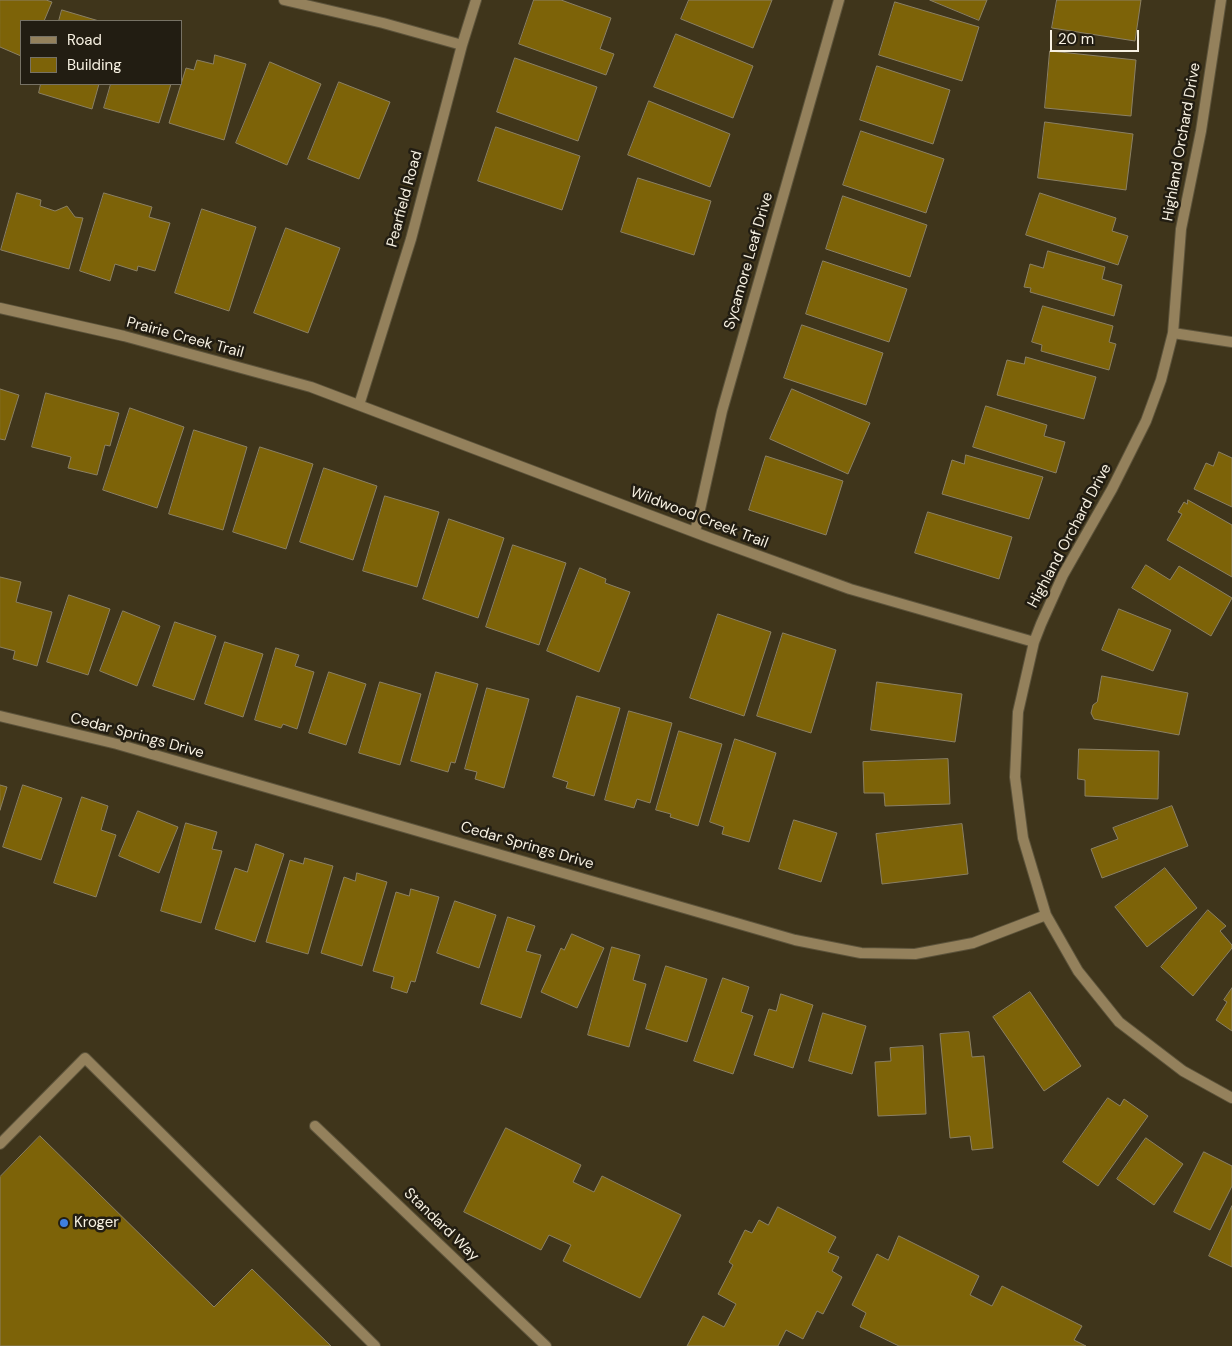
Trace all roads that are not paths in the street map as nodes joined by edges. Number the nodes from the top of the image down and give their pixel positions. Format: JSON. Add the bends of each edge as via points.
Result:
{"nodes":[{"id":1,"x":284,"y":0,"type":"edge"},
{"id":2,"x":476,"y":0,"type":"edge"},
{"id":3,"x":839,"y":0,"type":"edge"},
{"id":4,"x":1221,"y":0,"type":"edge"},
{"id":5,"x":462,"y":45,"type":"junction"},
{"id":6,"x":0,"y":308,"type":"edge"},
{"id":7,"x":1173,"y":333,"type":"junction"},
{"id":8,"x":1232,"y":342,"type":"edge"},
{"id":9,"x":360,"y":405,"type":"junction"},
{"id":10,"x":694,"y":532,"type":"junction"},
{"id":11,"x":1034,"y":642,"type":"junction"},
{"id":12,"x":0,"y":716,"type":"edge"},
{"id":13,"x":1046,"y":915,"type":"junction"},
{"id":14,"x":1232,"y":1098,"type":"edge"},
{"id":15,"x":315,"y":1126,"type":"dead end"},
{"id":16,"x":0,"y":1144,"type":"edge"},
{"id":17,"x":375,"y":1346,"type":"edge"},
{"id":18,"x":546,"y":1346,"type":"edge"}],
"edges":[{"from":1,"to":5,"type":"street"},
{"from":2,"to":5,"type":"street","name":"Pearfield Road"},
{"from":3,"to":10,"type":"street","name":"Sycamore Leaf Drive","via":[[722,411]]},
{"from":4,"to":7,"type":"street","name":"Highland Orchard Drive","via":[[1202,131],[1181,229]]},
{"from":5,"to":9,"type":"street","name":"Pearfield Road","via":[[410,239]]},
{"from":6,"to":9,"type":"street","name":"Prairie Creek Trail","via":[[124,336],[311,387]]},
{"from":7,"to":8,"type":"street"},
{"from":7,"to":11,"type":"street","name":"Highland Orchard Drive","via":[[1146,421],[1063,575]]},
{"from":9,"to":10,"type":"street","name":"Wildwood Creek Trail"},
{"from":10,"to":11,"type":"street","name":"Wildwood Creek Trail","via":[[850,589]]},
{"from":11,"to":13,"type":"street","name":"Highland Orchard Drive","via":[[1018,712],[1015,777],[1023,838]]},
{"from":12,"to":13,"type":"street","name":"Cedar Springs Drive","via":[[117,744],[795,940],[861,953],[915,954],[973,943]]},
{"from":13,"to":14,"type":"street","name":"Highland Orchard Drive","via":[[1078,971],[1120,1022],[1183,1071]]},
{"from":15,"to":18,"type":"street","name":"Standard Way"},
{"from":16,"to":17,"type":"street","via":[[85,1058]]}]}
